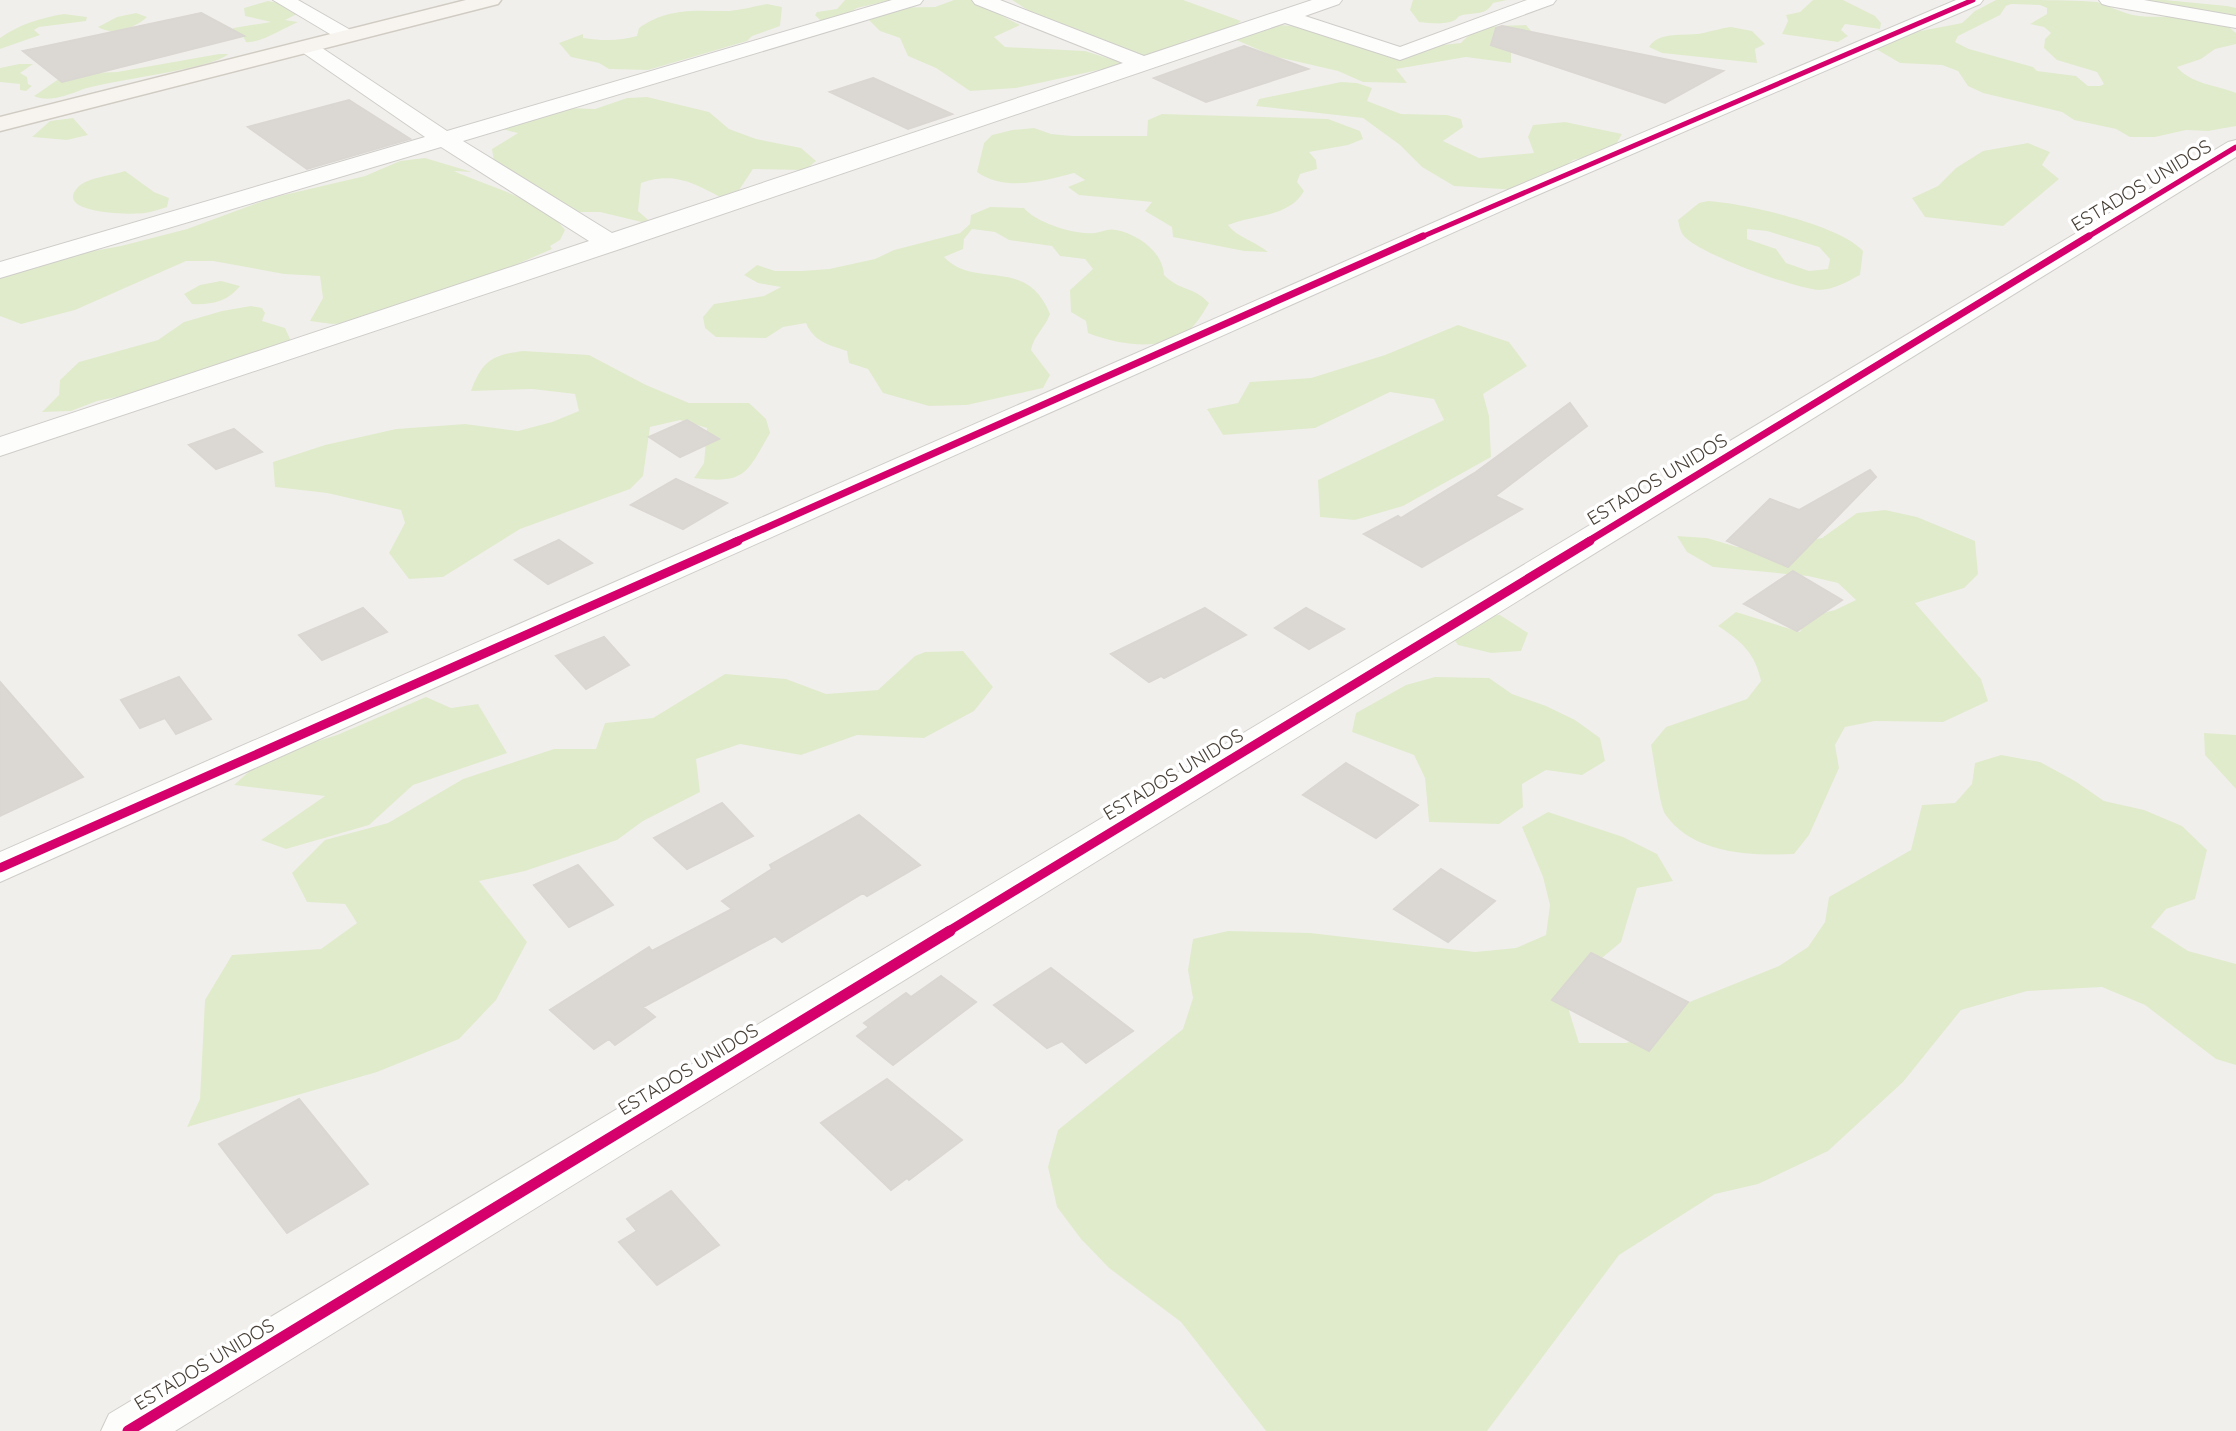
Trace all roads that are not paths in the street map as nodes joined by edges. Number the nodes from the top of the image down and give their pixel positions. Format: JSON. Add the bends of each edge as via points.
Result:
{"nodes":[{"id":1,"x":284,"y":0,"type":"edge"},
{"id":2,"x":491,"y":0,"type":"edge"},
{"id":3,"x":913,"y":0,"type":"edge"},
{"id":4,"x":982,"y":0,"type":"edge"},
{"id":5,"x":1332,"y":0,"type":"edge"},
{"id":6,"x":1546,"y":0,"type":"edge"},
{"id":7,"x":1973,"y":0,"type":"edge"},
{"id":8,"x":2109,"y":0,"type":"edge"},
{"id":9,"x":1285,"y":16,"type":"junction"},
{"id":10,"x":2236,"y":22,"type":"edge"},
{"id":11,"x":346,"y":36,"type":"junction"},
{"id":12,"x":306,"y":46,"type":"junction"},
{"id":13,"x":1145,"y":64,"type":"junction"},
{"id":14,"x":0,"y":124,"type":"edge"},
{"id":15,"x":444,"y":139,"type":"junction"},
{"id":16,"x":2236,"y":147,"type":"edge"},
{"id":17,"x":611,"y":244,"type":"junction"},
{"id":18,"x":0,"y":270,"type":"edge"},
{"id":19,"x":0,"y":447,"type":"edge"},
{"id":20,"x":0,"y":868,"type":"edge"},
{"id":21,"x":128,"y":1431,"type":"edge"}],
"edges":[{"from":1,"to":11,"type":"street"},
{"from":2,"to":11,"type":"street"},
{"from":3,"to":15,"type":"street"},
{"from":4,"to":13,"type":"street"},
{"from":5,"to":9,"type":"street"},
{"from":6,"to":9,"type":"street","via":[[1400,54]]},
{"from":7,"to":20,"type":"street","via":[[1519,194]]},
{"from":8,"to":10,"type":"street"},
{"from":9,"to":13,"type":"street"},
{"from":11,"to":12,"type":"street"},
{"from":12,"to":14,"type":"street"},
{"from":12,"to":15,"type":"street"},
{"from":13,"to":17,"type":"street"},
{"from":15,"to":17,"type":"street"},
{"from":15,"to":18,"type":"street"},
{"from":16,"to":21,"type":"street","name":"ESTADOS UNIDOS"},
{"from":17,"to":19,"type":"street"}]}
